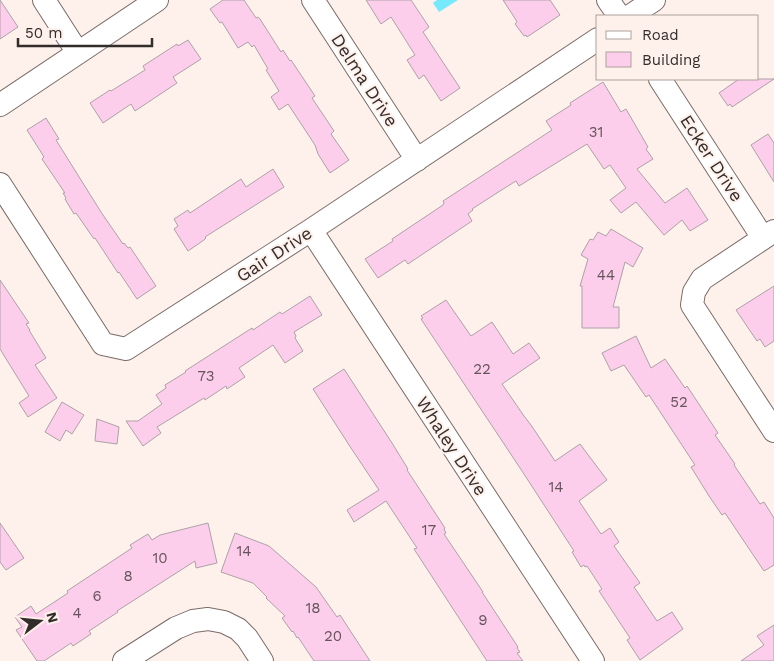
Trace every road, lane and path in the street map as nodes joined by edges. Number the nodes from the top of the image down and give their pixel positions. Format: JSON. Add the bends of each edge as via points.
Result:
{"nodes":[{"id":1,"x":44,"y":0,"type":"edge"},
{"id":2,"x":157,"y":0,"type":"edge"},
{"id":3,"x":313,"y":0,"type":"edge"},
{"id":4,"x":608,"y":0,"type":"edge"},
{"id":5,"x":654,"y":0,"type":"edge"},
{"id":6,"x":618,"y":15,"type":"edge"},
{"id":7,"x":632,"y":15,"type":"edge"},
{"id":8,"x":596,"y":40,"type":"edge"},
{"id":9,"x":78,"y":53,"type":"junction"},
{"id":10,"x":661,"y":80,"type":"edge"},
{"id":11,"x":0,"y":105,"type":"edge"},
{"id":12,"x":416,"y":160,"type":"junction"},
{"id":13,"x":0,"y":184,"type":"edge"},
{"id":14,"x":312,"y":230,"type":"junction"},
{"id":15,"x":769,"y":234,"type":"edge"},
{"id":16,"x":774,"y":431,"type":"edge"},
{"id":17,"x":124,"y":661,"type":"edge"},
{"id":18,"x":262,"y":661,"type":"edge"},
{"id":19,"x":593,"y":661,"type":"edge"}],
"edges":[{"from":1,"to":9,"type":"street"},
{"from":2,"to":9,"type":"street"},
{"from":3,"to":12,"type":"street","name":"Delma Drive"},
{"from":4,"to":6,"type":"street"},
{"from":5,"to":7,"type":"street"},
{"from":8,"to":12,"type":"street","name":"Gair Drive"},
{"from":9,"to":11,"type":"street"},
{"from":10,"to":15,"type":"street","name":"Ecker Drive"},
{"from":12,"to":14,"type":"street","name":"Gair Drive"},
{"from":13,"to":14,"type":"street","name":"Gair Drive","via":[[103,344],[126,349]]},
{"from":14,"to":19,"type":"street","name":"Whaley Drive"},
{"from":15,"to":16,"type":"street","via":[[702,279],[694,292],[692,305]]},
{"from":17,"to":18,"type":"street","via":[[176,628],[193,621],[208,620],[224,622],[238,629]]}]}
